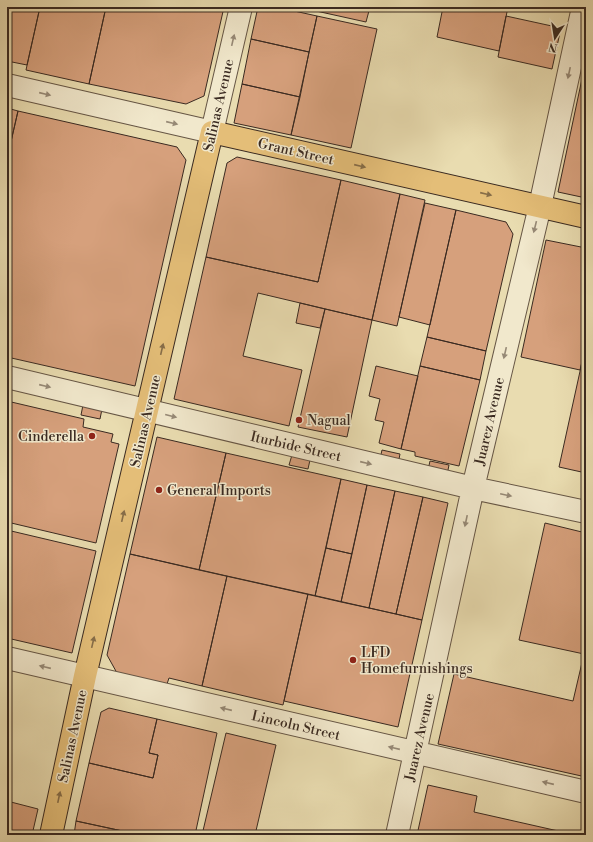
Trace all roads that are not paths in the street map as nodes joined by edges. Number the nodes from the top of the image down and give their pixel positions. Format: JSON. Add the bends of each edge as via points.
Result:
{"nodes":[{"id":1,"x":241,"y":7,"type":"edge"},
{"id":2,"x":583,"y":7,"type":"edge"},
{"id":3,"x":7,"y":85,"type":"edge"},
{"id":4,"x":212,"y":132,"type":"junction"},
{"id":5,"x":540,"y":206,"type":"junction"},
{"id":6,"x":586,"y":217,"type":"edge"},
{"id":7,"x":7,"y":377,"type":"edge"},
{"id":8,"x":148,"y":410,"type":"junction"},
{"id":9,"x":473,"y":488,"type":"junction"},
{"id":10,"x":586,"y":512,"type":"edge"},
{"id":11,"x":7,"y":658,"type":"edge"},
{"id":12,"x":85,"y":676,"type":"junction"},
{"id":13,"x":416,"y":753,"type":"junction"},
{"id":14,"x":586,"y":792,"type":"edge"},
{"id":15,"x":51,"y":835,"type":"edge"},
{"id":16,"x":397,"y":835,"type":"edge"}],
"edges":[{"from":4,"to":1,"type":"street","name":"Salinas Avenue","one_way":true},
{"from":2,"to":5,"type":"street","name":"Juarez Avenue","one_way":true},
{"from":3,"to":4,"type":"street","name":"Grant Street","one_way":true},
{"from":4,"to":5,"type":"main road","name":"Grant Street","one_way":true},
{"from":8,"to":4,"type":"main road","name":"Salinas Avenue","one_way":true},
{"from":5,"to":6,"type":"main road","name":"Grant Street"},
{"from":5,"to":9,"type":"street","name":"Juarez Avenue","one_way":true},
{"from":7,"to":8,"type":"street","name":"Iturbide Street","one_way":true},
{"from":8,"to":9,"type":"street","name":"Iturbide Street","one_way":true},
{"from":12,"to":8,"type":"main road","name":"Salinas Avenue","one_way":true},
{"from":9,"to":10,"type":"street","name":"Iturbide Street","one_way":true},
{"from":9,"to":13,"type":"street","name":"Juarez Avenue","one_way":true},
{"from":12,"to":11,"type":"street","name":"Lincoln Street","one_way":true},
{"from":13,"to":12,"type":"street","name":"Lincoln Street","one_way":true},
{"from":15,"to":12,"type":"main road","name":"Salinas Avenue","one_way":true},
{"from":14,"to":13,"type":"street","name":"Lincoln Street","one_way":true},
{"from":13,"to":16,"type":"street","name":"Juarez Avenue"}]}
